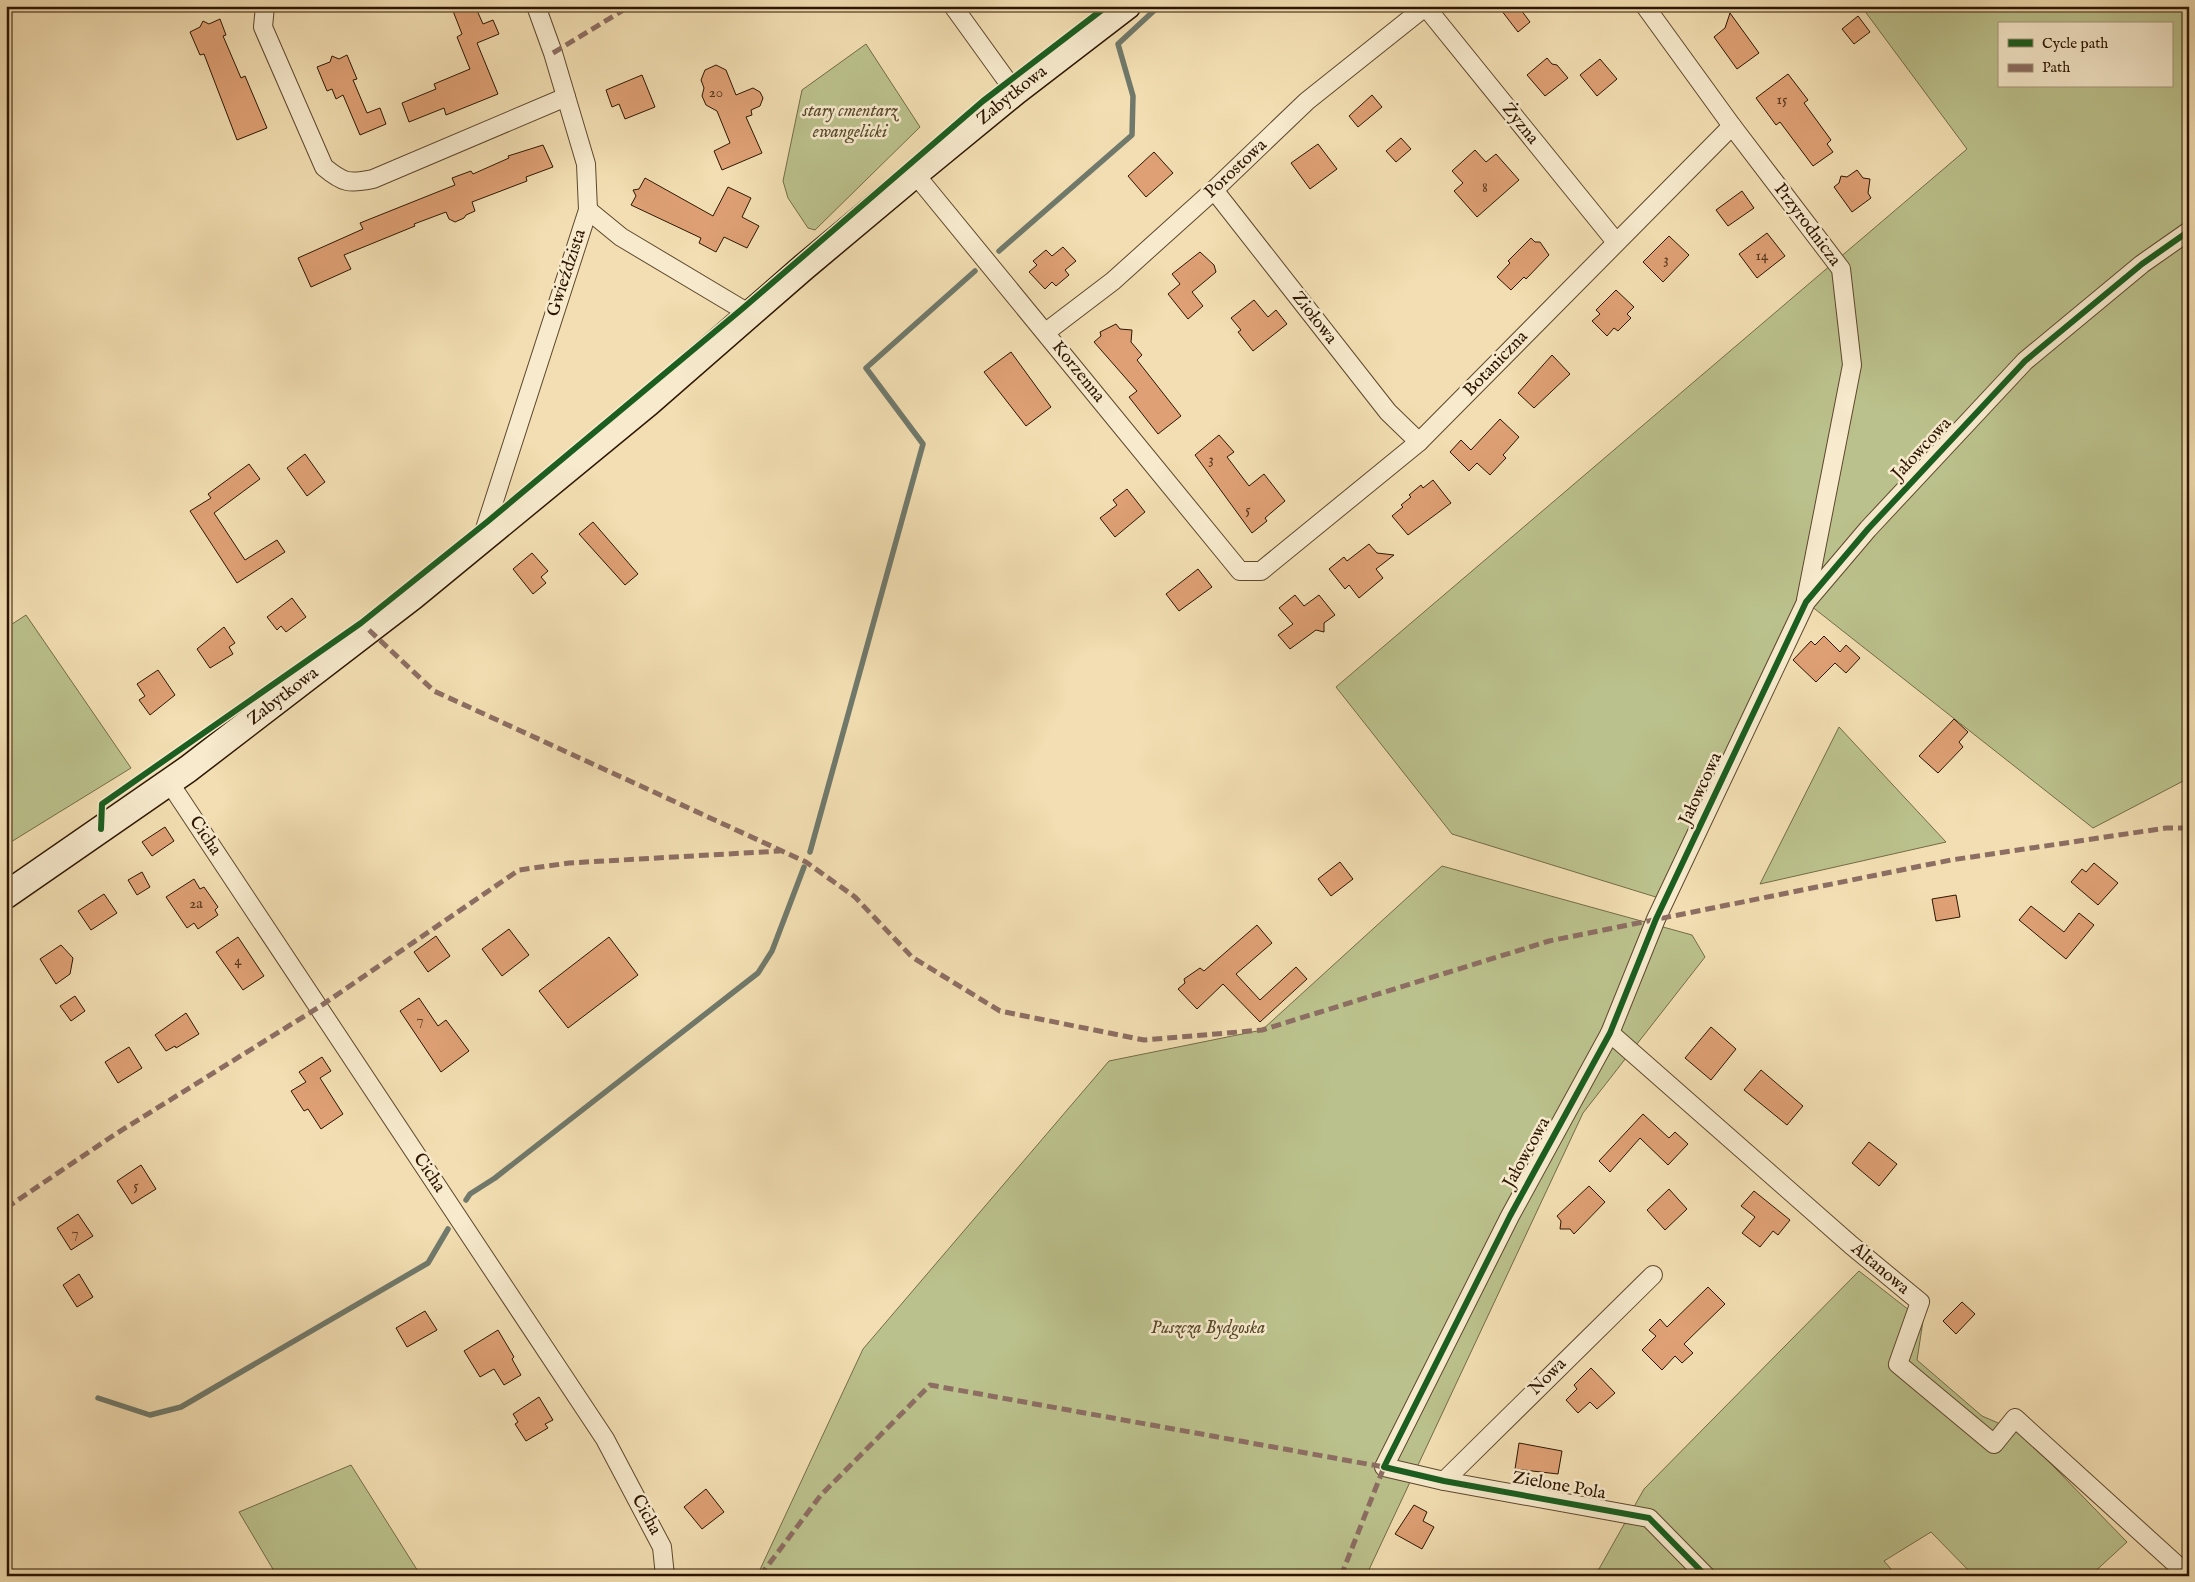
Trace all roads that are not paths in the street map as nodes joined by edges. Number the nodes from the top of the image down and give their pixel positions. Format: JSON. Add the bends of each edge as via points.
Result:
{"nodes":[{"id":1,"x":265,"y":6,"type":"edge"},
{"id":2,"x":536,"y":6,"type":"edge"},
{"id":3,"x":953,"y":6,"type":"edge"},
{"id":4,"x":1127,"y":6,"type":"edge"},
{"id":5,"x":1645,"y":6,"type":"edge"},
{"id":6,"x":1425,"y":7,"type":"edge"},
{"id":7,"x":1016,"y":92,"type":"junction"},
{"id":8,"x":566,"y":97,"type":"junction"},
{"id":9,"x":1732,"y":126,"type":"junction"},
{"id":10,"x":915,"y":174,"type":"junction"},
{"id":11,"x":1214,"y":190,"type":"junction"},
{"id":12,"x":588,"y":210,"type":"junction"},
{"id":13,"x":2189,"y":230,"type":"edge"},
{"id":14,"x":1616,"y":242,"type":"junction"},
{"id":15,"x":750,"y":314,"type":"junction"},
{"id":16,"x":1046,"y":332,"type":"junction"},
{"id":17,"x":1420,"y":442,"type":"junction"},
{"id":18,"x":482,"y":538,"type":"junction"},
{"id":19,"x":1240,"y":571,"type":"joint"},
{"id":20,"x":1806,"y":602,"type":"junction"},
{"id":21,"x":169,"y":782,"type":"junction"},
{"id":22,"x":6,"y":895,"type":"edge"},
{"id":23,"x":1610,"y":1033,"type":"junction"},
{"id":24,"x":1653,"y":1275,"type":"dead end"},
{"id":25,"x":1384,"y":1467,"type":"joint"},
{"id":26,"x":1444,"y":1481,"type":"junction"},
{"id":27,"x":665,"y":1576,"type":"edge"},
{"id":28,"x":1706,"y":1576,"type":"edge"},
{"id":29,"x":2189,"y":1576,"type":"edge"}],
"edges":[{"from":1,"to":8,"type":"street","via":[[263,27],[324,167],[344,181],[355,183],[373,178]]},
{"from":2,"to":8,"type":"street","name":"Gwieździsta"},
{"from":3,"to":7,"type":"street"},
{"from":4,"to":7,"type":"street","name":"Zabytkowa"},
{"from":5,"to":9,"type":"street","name":"Przyrodnicza"},
{"from":6,"to":11,"type":"street","name":"Porostowa","via":[[1307,101]]},
{"from":6,"to":14,"type":"street","name":"Żyzna"},
{"from":7,"to":10,"type":"street","name":"Zabytkowa"},
{"from":8,"to":12,"type":"street","name":"Gwieździsta","via":[[586,164]]},
{"from":9,"to":14,"type":"street","name":"Botaniczna"},
{"from":9,"to":20,"type":"street","name":"Przyrodnicza","via":[[1841,269],[1852,365]]},
{"from":10,"to":15,"type":"street","name":"Zabytkowa"},
{"from":10,"to":16,"type":"street","name":"Korzenna"},
{"from":11,"to":16,"type":"street","name":"Porostowa","via":[[1113,281]]},
{"from":11,"to":17,"type":"street","name":"Ziołowa","via":[[1388,412]]},
{"from":12,"to":15,"type":"street","via":[[621,237]]},
{"from":12,"to":18,"type":"street","name":"Gwieździsta"},
{"from":13,"to":20,"type":"street","name":"Jałowcowa","via":[[2142,264],[2025,361],[1868,529]]},
{"from":14,"to":17,"type":"street","name":"Botaniczna"},
{"from":15,"to":18,"type":"street","name":"Zabytkowa","via":[[648,403]]},
{"from":16,"to":19,"type":"street","name":"Korzenna"},
{"from":17,"to":19,"type":"street","name":"Botaniczna","via":[[1261,571]]},
{"from":18,"to":21,"type":"street","name":"Zabytkowa","via":[[412,597]]},
{"from":20,"to":23,"type":"street","name":"Jałowcowa","via":[[1656,919]]},
{"from":21,"to":22,"type":"street","name":"Zabytkowa"},
{"from":21,"to":27,"type":"street","name":"Cicha","via":[[604,1439],[662,1546]]},
{"from":23,"to":25,"type":"street","name":"Jałowcowa","via":[[1510,1216]]},
{"from":23,"to":29,"type":"street","name":"Altanowa","via":[[1920,1302],[1898,1364],[1994,1444],[2015,1418]]},
{"from":24,"to":26,"type":"street","name":"Nowa"},
{"from":25,"to":26,"type":"street","name":"Zielone Pola"},
{"from":26,"to":28,"type":"street","name":"Zielone Pola","via":[[1649,1518]]}]}
